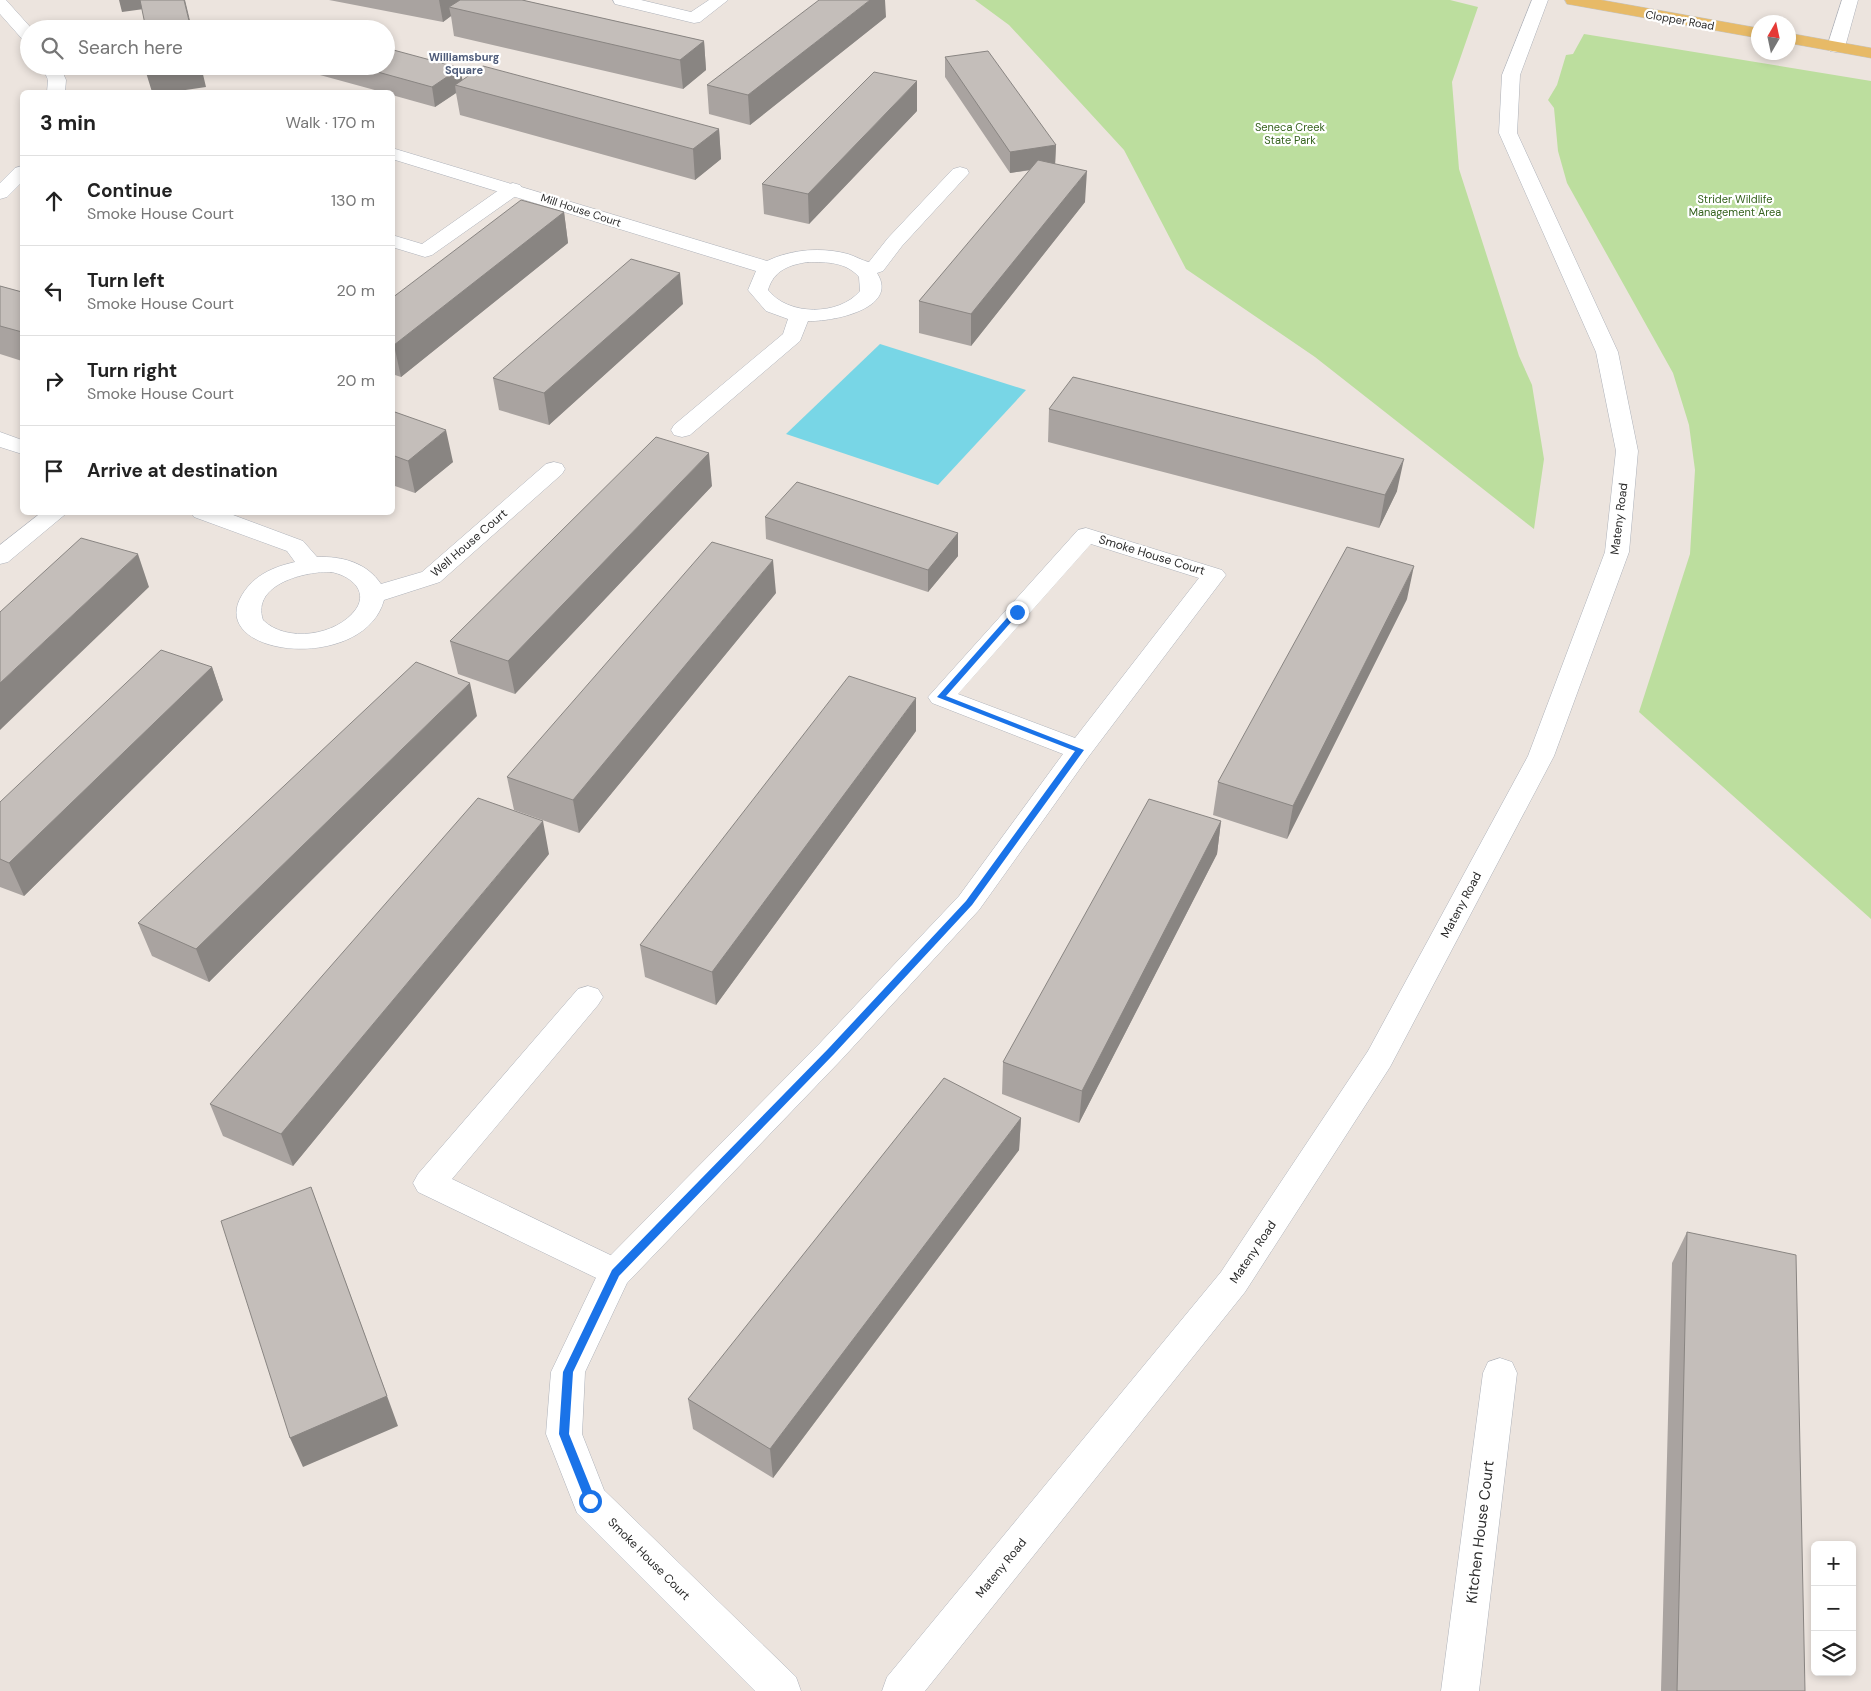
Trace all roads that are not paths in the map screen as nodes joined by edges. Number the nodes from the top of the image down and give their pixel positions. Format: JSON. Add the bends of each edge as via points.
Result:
{"nodes":[{"id":1,"x":620,"y":0,"type":"edge"},
{"id":2,"x":720,"y":0,"type":"edge"},
{"id":3,"x":1540,"y":0,"type":"edge"},
{"id":4,"x":1572,"y":0,"type":"edge"},
{"id":5,"x":1850,"y":0,"type":"edge"},
{"id":6,"x":0,"y":4,"type":"edge"},
{"id":7,"x":20,"y":26,"type":"edge"},
{"id":8,"x":1751,"y":32,"type":"edge"},
{"id":9,"x":1796,"y":40,"type":"edge"},
{"id":10,"x":1836,"y":47,"type":"junction"},
{"id":11,"x":1871,"y":53,"type":"edge"},
{"id":12,"x":55,"y":75,"type":"edge"},
{"id":13,"x":56,"y":90,"type":"edge"},
{"id":14,"x":395,"y":154,"type":"edge"},
{"id":15,"x":960,"y":173,"type":"dead end"},
{"id":16,"x":20,"y":174,"type":"edge"},
{"id":17,"x":514,"y":189,"type":"junction"},
{"id":18,"x":0,"y":193,"type":"edge"},
{"id":19,"x":395,"y":242,"type":"edge"},
{"id":20,"x":770,"y":268,"type":"junction"},
{"id":21,"x":864,"y":269,"type":"junction"},
{"id":22,"x":800,"y":315,"type":"junction"},
{"id":23,"x":682,"y":430,"type":"dead end"},
{"id":24,"x":0,"y":439,"type":"edge"},
{"id":25,"x":20,"y":446,"type":"edge"},
{"id":26,"x":554,"y":469,"type":"dead end"},
{"id":27,"x":53,"y":515,"type":"edge"},
{"id":28,"x":210,"y":515,"type":"edge"},
{"id":29,"x":0,"y":557,"type":"edge"},
{"id":30,"x":312,"y":565,"type":"junction"},
{"id":31,"x":373,"y":595,"type":"junction"},
{"id":32,"x":1080,"y":750,"type":"junction"},
{"id":33,"x":588,"y":997,"type":"dead end"},
{"id":34,"x":616,"y":1273,"type":"junction"},
{"id":35,"x":1500,"y":1373,"type":"dead end"},
{"id":36,"x":782,"y":1691,"type":"edge"},
{"id":37,"x":901,"y":1691,"type":"edge"},
{"id":38,"x":1460,"y":1691,"type":"edge"}],
"edges":[{"from":1,"to":2,"type":"street","via":[[694,18]]},
{"from":3,"to":37,"type":"street","name":"Mateny Road","via":[[1511,75],[1508,133],[1607,352],[1627,451],[1617,552],[1548,738],[1379,1059],[1233,1282]]},
{"from":4,"to":8,"type":"main road","name":"Clopper Road"},
{"from":5,"to":10,"type":"street"},
{"from":6,"to":7,"type":"street"},
{"from":9,"to":10,"type":"main road"},
{"from":10,"to":11,"type":"main road"},
{"from":12,"to":13,"type":"street"},
{"from":14,"to":17,"type":"street","name":"Mill House Court"},
{"from":15,"to":21,"type":"street","via":[[876,267]]},
{"from":16,"to":18,"type":"street"},
{"from":17,"to":19,"type":"street","via":[[425,250]]},
{"from":17,"to":20,"type":"street","name":"Mill House Court","via":[[754,266]]},
{"from":20,"to":21,"type":"street","via":[[787,260],[822,256],[849,261]]},
{"from":20,"to":22,"type":"street","via":[[760,278],[758,290],[765,301],[779,310]]},
{"from":21,"to":22,"type":"street","via":[[871,280],[870,292],[860,303],[822,316]]},
{"from":22,"to":23,"type":"street","via":[[793,337]]},
{"from":24,"to":25,"type":"street"},
{"from":26,"to":31,"type":"street","name":"Well House Court","via":[[431,577]]},
{"from":27,"to":29,"type":"street"},
{"from":28,"to":30,"type":"street","via":[[295,546]]},
{"from":30,"to":31,"type":"street","via":[[335,565],[355,571],[368,581]]},
{"from":30,"to":31,"type":"street","via":[[288,570],[268,581],[253,595],[248,610],[252,624],[265,636],[309,642],[334,636],[355,624],[368,610]]},
{"from":32,"to":32,"type":"street","name":"Smoke House Court","via":[[1098,727],[1214,575],[1086,535],[941,697]]},
{"from":32,"to":34,"type":"street","name":"Smoke House Court","via":[[969,903]]},
{"from":33,"to":34,"type":"street","via":[[429,1183]]},
{"from":34,"to":36,"type":"street","name":"Smoke House Court","via":[[568,1372],[564,1434],[590,1501]]},
{"from":35,"to":38,"type":"street","name":"Kitchen House Court"}]}
